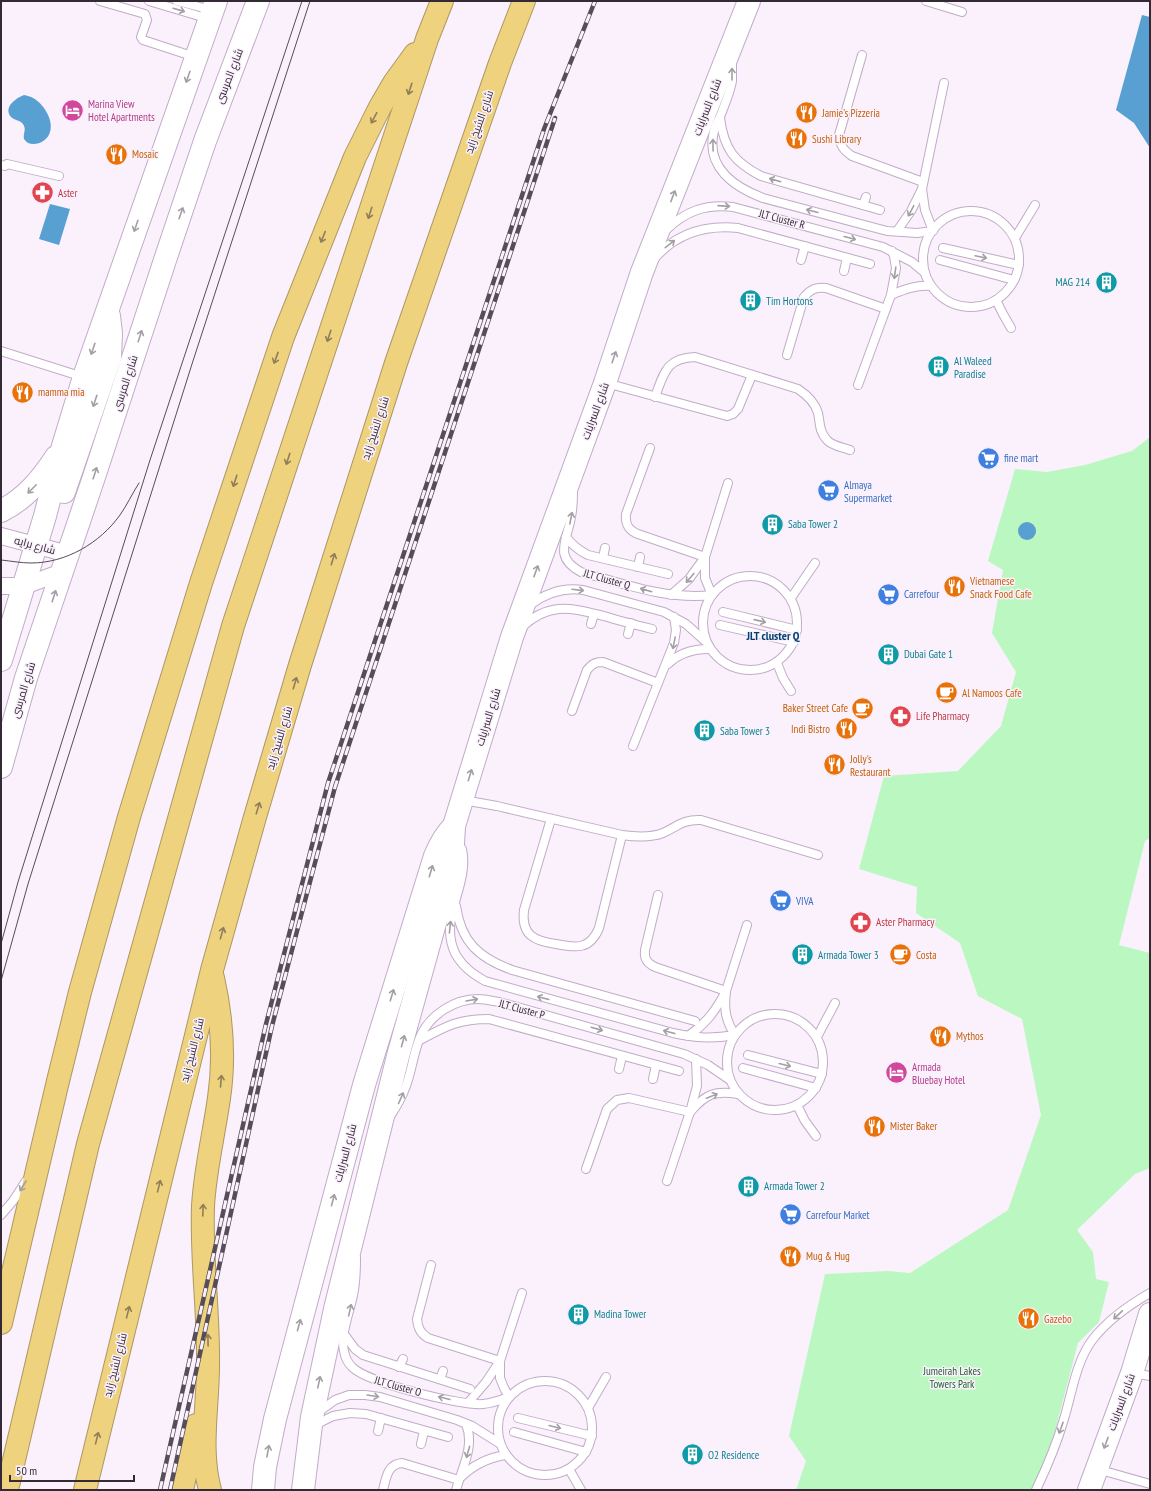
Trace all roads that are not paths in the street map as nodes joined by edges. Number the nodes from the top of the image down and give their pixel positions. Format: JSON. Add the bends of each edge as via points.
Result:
{"nodes":[{"id":1,"x":100,"y":1,"type":"edge"},
{"id":2,"x":149,"y":1,"type":"edge"},
{"id":3,"x":177,"y":1,"type":"edge"},
{"id":4,"x":258,"y":1,"type":"edge"},
{"id":5,"x":442,"y":1,"type":"edge"},
{"id":6,"x":524,"y":1,"type":"edge"},
{"id":7,"x":749,"y":1,"type":"edge"},
{"id":8,"x":926,"y":1,"type":"edge"},
{"id":9,"x":212,"y":7,"type":"edge"},
{"id":10,"x":962,"y":12,"type":"dead end"},
{"id":11,"x":427,"y":39,"type":"junction"},
{"id":12,"x":729,"y":50,"type":"junction"},
{"id":13,"x":862,"y":55,"type":"dead end"},
{"id":14,"x":195,"y":57,"type":"junction"},
{"id":15,"x":944,"y":83,"type":"dead end"},
{"id":16,"x":720,"y":117,"type":"junction"},
{"id":17,"x":3,"y":163,"type":"edge"},
{"id":18,"x":59,"y":176,"type":"dead end"},
{"id":19,"x":923,"y":185,"type":"junction"},
{"id":20,"x":866,"y":196,"type":"dead end"},
{"id":21,"x":863,"y":205,"type":"junction"},
{"id":22,"x":1035,"y":205,"type":"dead end"},
{"id":23,"x":880,"y":210,"type":"dead end"},
{"id":24,"x":933,"y":231,"type":"junction"},
{"id":25,"x":897,"y":232,"type":"junction"},
{"id":26,"x":1015,"y":238,"type":"junction"},
{"id":27,"x":806,"y":246,"type":"junction"},
{"id":28,"x":943,"y":248,"type":"dead end"},
{"id":29,"x":892,"y":251,"type":"junction"},
{"id":30,"x":847,"y":258,"type":"junction"},
{"id":31,"x":801,"y":260,"type":"dead end"},
{"id":32,"x":940,"y":260,"type":"dead end"},
{"id":33,"x":646,"y":263,"type":"junction"},
{"id":34,"x":870,"y":264,"type":"dead end"},
{"id":35,"x":1019,"y":265,"type":"junction"},
{"id":36,"x":844,"y":271,"type":"dead end"},
{"id":37,"x":925,"y":273,"type":"junction"},
{"id":38,"x":1014,"y":280,"type":"junction"},
{"id":39,"x":932,"y":286,"type":"junction"},
{"id":40,"x":891,"y":295,"type":"junction"},
{"id":41,"x":996,"y":300,"type":"junction"},
{"id":42,"x":107,"y":309,"type":"junction"},
{"id":43,"x":886,"y":309,"type":"junction"},
{"id":44,"x":1011,"y":328,"type":"dead end"},
{"id":45,"x":1,"y":351,"type":"edge"},
{"id":46,"x":787,"y":355,"type":"dead end"},
{"id":47,"x":752,"y":374,"type":"junction"},
{"id":48,"x":84,"y":377,"type":"junction"},
{"id":49,"x":605,"y":382,"type":"junction"},
{"id":50,"x":858,"y":386,"type":"dead end"},
{"id":51,"x":656,"y":397,"type":"junction"},
{"id":52,"x":63,"y":446,"type":"junction"},
{"id":53,"x":650,"y":448,"type":"dead end"},
{"id":54,"x":850,"y":450,"type":"dead end"},
{"id":55,"x":571,"y":477,"type":"junction"},
{"id":56,"x":728,"y":483,"type":"dead end"},
{"id":57,"x":1,"y":511,"type":"edge"},
{"id":58,"x":1,"y":536,"type":"edge"},
{"id":59,"x":566,"y":537,"type":"junction"},
{"id":60,"x":39,"y":546,"type":"junction"},
{"id":61,"x":605,"y":548,"type":"dead end"},
{"id":62,"x":640,"y":557,"type":"dead end"},
{"id":63,"x":704,"y":557,"type":"junction"},
{"id":64,"x":603,"y":558,"type":"junction"},
{"id":65,"x":65,"y":562,"type":"junction"},
{"id":66,"x":815,"y":563,"type":"dead end"},
{"id":67,"x":638,"y":566,"type":"junction"},
{"id":68,"x":668,"y":574,"type":"dead end"},
{"id":69,"x":1,"y":586,"type":"edge"},
{"id":70,"x":22,"y":594,"type":"junction"},
{"id":71,"x":671,"y":595,"type":"junction"},
{"id":72,"x":712,"y":595,"type":"junction"},
{"id":73,"x":791,"y":598,"type":"junction"},
{"id":74,"x":723,"y":612,"type":"dead end"},
{"id":75,"x":594,"y":614,"type":"junction"},
{"id":76,"x":520,"y":616,"type":"junction"},
{"id":77,"x":674,"y":617,"type":"junction"},
{"id":78,"x":631,"y":623,"type":"junction"},
{"id":79,"x":591,"y":624,"type":"dead end"},
{"id":80,"x":720,"y":625,"type":"dead end"},
{"id":81,"x":652,"y":628,"type":"dead end"},
{"id":82,"x":797,"y":630,"type":"junction"},
{"id":83,"x":628,"y":634,"type":"dead end"},
{"id":84,"x":512,"y":637,"type":"junction"},
{"id":85,"x":794,"y":642,"type":"junction"},
{"id":86,"x":708,"y":645,"type":"junction"},
{"id":87,"x":1,"y":660,"type":"edge"},
{"id":88,"x":776,"y":663,"type":"junction"},
{"id":89,"x":665,"y":667,"type":"junction"},
{"id":90,"x":26,"y":678,"type":"junction"},
{"id":91,"x":658,"y":683,"type":"junction"},
{"id":92,"x":791,"y":691,"type":"dead end"},
{"id":93,"x":572,"y":711,"type":"dead end"},
{"id":94,"x":633,"y":746,"type":"dead end"},
{"id":95,"x":1,"y":767,"type":"edge"},
{"id":96,"x":462,"y":799,"type":"junction"},
{"id":97,"x":551,"y":820,"type":"junction"},
{"id":98,"x":454,"y":826,"type":"junction"},
{"id":99,"x":622,"y":835,"type":"junction"},
{"id":100,"x":818,"y":855,"type":"dead end"},
{"id":101,"x":658,"y":895,"type":"dead end"},
{"id":102,"x":456,"y":900,"type":"junction"},
{"id":103,"x":746,"y":925,"type":"dead end"},
{"id":104,"x":212,"y":970,"type":"junction"},
{"id":105,"x":726,"y":991,"type":"junction"},
{"id":106,"x":835,"y":1003,"type":"dead end"},
{"id":107,"x":695,"y":1021,"type":"dead end"},
{"id":108,"x":735,"y":1034,"type":"junction"},
{"id":109,"x":688,"y":1036,"type":"junction"},
{"id":110,"x":817,"y":1037,"type":"junction"},
{"id":111,"x":420,"y":1040,"type":"junction"},
{"id":112,"x":748,"y":1055,"type":"dead end"},
{"id":113,"x":622,"y":1056,"type":"junction"},
{"id":114,"x":696,"y":1059,"type":"junction"},
{"id":115,"x":656,"y":1066,"type":"junction"},
{"id":116,"x":743,"y":1068,"type":"dead end"},
{"id":117,"x":619,"y":1069,"type":"dead end"},
{"id":118,"x":679,"y":1071,"type":"dead end"},
{"id":119,"x":822,"y":1074,"type":"junction"},
{"id":120,"x":653,"y":1079,"type":"dead end"},
{"id":121,"x":730,"y":1080,"type":"junction"},
{"id":122,"x":816,"y":1088,"type":"junction"},
{"id":123,"x":738,"y":1094,"type":"junction"},
{"id":124,"x":797,"y":1105,"type":"junction"},
{"id":125,"x":690,"y":1112,"type":"junction"},
{"id":126,"x":380,"y":1130,"type":"junction"},
{"id":127,"x":816,"y":1136,"type":"dead end"},
{"id":128,"x":42,"y":1154,"type":"junction"},
{"id":129,"x":586,"y":1169,"type":"dead end"},
{"id":130,"x":667,"y":1181,"type":"dead end"},
{"id":131,"x":1,"y":1215,"type":"edge"},
{"id":132,"x":354,"y":1234,"type":"junction"},
{"id":133,"x":431,"y":1265,"type":"dead end"},
{"id":134,"x":522,"y":1293,"type":"dead end"},
{"id":135,"x":1150,"y":1293,"type":"edge"},
{"id":136,"x":1150,"y":1314,"type":"edge"},
{"id":137,"x":1,"y":1323,"type":"edge"},
{"id":138,"x":344,"y":1334,"type":"junction"},
{"id":139,"x":403,"y":1359,"type":"dead end"},
{"id":140,"x":500,"y":1361,"type":"junction"},
{"id":141,"x":208,"y":1367,"type":"junction"},
{"id":142,"x":399,"y":1367,"type":"junction"},
{"id":143,"x":443,"y":1371,"type":"dead end"},
{"id":144,"x":1141,"y":1374,"type":"edge"},
{"id":145,"x":606,"y":1378,"type":"dead end"},
{"id":146,"x":440,"y":1380,"type":"junction"},
{"id":147,"x":470,"y":1389,"type":"dead end"},
{"id":148,"x":509,"y":1397,"type":"junction"},
{"id":149,"x":468,"y":1403,"type":"junction"},
{"id":150,"x":588,"y":1408,"type":"junction"},
{"id":151,"x":381,"y":1418,"type":"junction"},
{"id":152,"x":518,"y":1418,"type":"dead end"},
{"id":153,"x":312,"y":1423,"type":"junction"},
{"id":154,"x":466,"y":1424,"type":"junction"},
{"id":155,"x":424,"y":1431,"type":"junction"},
{"id":156,"x":378,"y":1432,"type":"dead end"},
{"id":157,"x":514,"y":1432,"type":"dead end"},
{"id":158,"x":592,"y":1436,"type":"junction"},
{"id":159,"x":448,"y":1437,"type":"dead end"},
{"id":160,"x":499,"y":1442,"type":"junction"},
{"id":161,"x":421,"y":1444,"type":"dead end"},
{"id":162,"x":586,"y":1452,"type":"junction"},
{"id":163,"x":505,"y":1454,"type":"junction"},
{"id":164,"x":569,"y":1469,"type":"junction"},
{"id":165,"x":459,"y":1480,"type":"junction"},
{"id":166,"x":1091,"y":1484,"type":"edge"},
{"id":167,"x":1150,"y":1484,"type":"edge"},
{"id":168,"x":7,"y":1490,"type":"edge"},
{"id":169,"x":85,"y":1490,"type":"edge"},
{"id":170,"x":182,"y":1490,"type":"edge"},
{"id":171,"x":210,"y":1490,"type":"edge"},
{"id":172,"x":263,"y":1490,"type":"edge"},
{"id":173,"x":303,"y":1490,"type":"edge"},
{"id":174,"x":383,"y":1490,"type":"edge"},
{"id":175,"x":456,"y":1490,"type":"edge"},
{"id":176,"x":581,"y":1490,"type":"edge"},
{"id":177,"x":1036,"y":1490,"type":"edge"}],
"edges":[{"from":1,"to":14,"type":"lane","via":[[145,14],[147,20],[142,40]]},
{"from":2,"to":9,"type":"lane","one_way":true},
{"from":3,"to":9,"type":"lane"},
{"from":65,"to":4,"type":"main road","name":"شارع المرسى","one_way":true,"via":[[205,141]]},
{"from":5,"to":11,"type":"highway"},
{"from":104,"to":6,"type":"highway","name":"شارع الشيخ زايد","one_way":true,"via":[[293,688],[350,506],[447,212]]},
{"from":7,"to":12,"type":"main road","name":"شارع السرايات"},
{"from":8,"to":10,"type":"lane"},
{"from":9,"to":14,"type":"main road"},
{"from":11,"to":128,"type":"highway","one_way":true,"via":[[394,84],[367,132],[271,372],[201,583],[129,817],[80,992]]},
{"from":11,"to":168,"type":"highway","one_way":true,"via":[[231,634],[88,1144]]},
{"from":16,"to":12,"type":"lane","name":"JLT Cluster R","one_way":true,"via":[[732,81]]},
{"from":33,"to":12,"type":"main road","name":"شارع السرايات","one_way":true},
{"from":13,"to":19,"type":"lane","via":[[839,135],[840,143],[852,156]]},
{"from":14,"to":42,"type":"main road","one_way":true},
{"from":15,"to":19,"type":"lane"},
{"from":21,"to":16,"type":"lane","one_way":true,"via":[[825,190],[761,176],[746,168],[733,157],[726,145]]},
{"from":25,"to":16,"type":"lane","name":"JLT Cluster R","one_way":true,"via":[[763,198],[734,184],[722,173],[715,160],[712,145],[714,130]]},
{"from":17,"to":18,"type":"lane"},
{"from":19,"to":24,"type":"lane","via":[[925,210]]},
{"from":19,"to":25,"type":"lane","one_way":true,"via":[[911,211]]},
{"from":20,"to":21,"type":"lane"},
{"from":21,"to":23,"type":"lane"},
{"from":22,"to":26,"type":"lane"},
{"from":24,"to":25,"type":"lane","name":"JLT Cluster R"},
{"from":24,"to":26,"type":"lane","name":"JLT Cluster R","via":[[944,220],[959,213],[975,211],[992,215],[1005,225]]},
{"from":24,"to":37,"type":"lane","name":"JLT Cluster R","via":[[926,244],[923,259]]},
{"from":26,"to":35,"type":"lane","name":"JLT Cluster R","via":[[1019,251]]},
{"from":27,"to":30,"type":"lane"},
{"from":27,"to":31,"type":"lane"},
{"from":33,"to":27,"type":"lane","one_way":true,"via":[[677,239],[698,230],[721,226]]},
{"from":28,"to":35,"type":"lane","one_way":true},
{"from":33,"to":29,"type":"lane","name":"JLT Cluster R","one_way":true,"via":[[661,235],[677,220],[697,209],[719,205]]},
{"from":29,"to":37,"type":"lane","name":"JLT Cluster R"},
{"from":29,"to":40,"type":"lane","one_way":true,"via":[[896,268]]},
{"from":30,"to":34,"type":"lane"},
{"from":30,"to":36,"type":"lane"},
{"from":32,"to":38,"type":"lane"},
{"from":49,"to":33,"type":"main road","name":"شارع السرايات","one_way":true},
{"from":35,"to":38,"type":"lane","name":"JLT Cluster R"},
{"from":37,"to":39,"type":"lane","name":"JLT Cluster R"},
{"from":38,"to":41,"type":"lane","name":"JLT Cluster R"},
{"from":39,"to":40,"type":"lane","via":[[911,287]]},
{"from":39,"to":41,"type":"lane","name":"JLT Cluster R","via":[[941,297],[954,304],[968,307],[983,306]]},
{"from":40,"to":43,"type":"lane"},
{"from":41,"to":44,"type":"lane"},
{"from":42,"to":48,"type":"main road","one_way":true},
{"from":42,"to":60,"type":"main road","one_way":true,"via":[[111,334],[110,358],[72,471]]},
{"from":43,"to":46,"type":"lane","via":[[826,288],[810,290],[804,297]]},
{"from":43,"to":50,"type":"lane"},
{"from":45,"to":48,"type":"lane"},
{"from":47,"to":51,"type":"lane","via":[[696,357],[686,357],[670,365],[664,372]]},
{"from":47,"to":51,"type":"lane","via":[[738,409],[727,416]]},
{"from":47,"to":54,"type":"lane","via":[[798,389],[807,395],[816,408],[822,432],[827,440],[835,446]]},
{"from":48,"to":52,"type":"main road"},
{"from":49,"to":51,"type":"lane"},
{"from":49,"to":55,"type":"main road","name":"شارع السرايات"},
{"from":52,"to":57,"type":"main road","one_way":true,"via":[[34,487]]},
{"from":52,"to":60,"type":"main road"},
{"from":53,"to":63,"type":"lane","via":[[626,514],[627,526],[638,534]]},
{"from":59,"to":55,"type":"lane","name":"JLT Cluster Q","one_way":true,"via":[[573,503]]},
{"from":76,"to":55,"type":"main road","name":"شارع السرايات","one_way":true},
{"from":56,"to":63,"type":"lane"},
{"from":58,"to":60,"type":"street","name":"شارع برايه"},
{"from":59,"to":64,"type":"lane","via":[[578,550]]},
{"from":71,"to":59,"type":"lane","name":"JLT Cluster Q","one_way":true,"via":[[581,572],[572,567],[563,553]]},
{"from":60,"to":65,"type":"main road","via":[[40,557],[48,566],[55,567]]},
{"from":60,"to":70,"type":"main road"},
{"from":61,"to":64,"type":"lane"},
{"from":62,"to":67,"type":"lane"},
{"from":63,"to":71,"type":"lane","one_way":true,"via":[[689,579]]},
{"from":63,"to":72,"type":"lane","via":[[705,578]]},
{"from":64,"to":67,"type":"lane"},
{"from":65,"to":70,"type":"street"},
{"from":90,"to":65,"type":"main road","name":"شارع المرسى","one_way":true},
{"from":66,"to":73,"type":"lane"},
{"from":67,"to":68,"type":"lane"},
{"from":69,"to":70,"type":"street"},
{"from":70,"to":87,"type":"main road"},
{"from":70,"to":90,"type":"main road","via":[[25,602],[35,609],[37,615]]},
{"from":71,"to":72,"type":"lane","name":"JLT Cluster Q"},
{"from":72,"to":73,"type":"lane","name":"JLT Cluster Q","via":[[723,584],[737,578],[752,576],[768,579],[781,587]]},
{"from":72,"to":86,"type":"lane","name":"JLT Cluster Q","via":[[704,610],[702,626]]},
{"from":73,"to":82,"type":"lane","name":"JLT Cluster Q","via":[[798,619]]},
{"from":74,"to":82,"type":"lane","one_way":true},
{"from":75,"to":78,"type":"lane"},
{"from":75,"to":79,"type":"lane"},
{"from":75,"to":84,"type":"lane","via":[[574,609],[552,609],[525,624]]},
{"from":76,"to":77,"type":"lane","name":"JLT Cluster Q","one_way":true,"via":[[543,596],[575,589],[654,609]]},
{"from":76,"to":84,"type":"main road","name":"شارع السرايات"},
{"from":77,"to":86,"type":"lane","name":"JLT Cluster Q","via":[[686,624]]},
{"from":77,"to":89,"type":"lane","one_way":true,"via":[[674,643]]},
{"from":78,"to":81,"type":"lane"},
{"from":78,"to":83,"type":"lane"},
{"from":80,"to":85,"type":"lane"},
{"from":82,"to":85,"type":"lane","name":"JLT Cluster Q"},
{"from":96,"to":84,"type":"main road","name":"شارع السرايات","one_way":true},
{"from":85,"to":88,"type":"lane","name":"JLT Cluster Q"},
{"from":86,"to":88,"type":"lane","name":"JLT Cluster Q","via":[[728,666],[740,670],[753,671]]},
{"from":86,"to":89,"type":"lane","via":[[684,653]]},
{"from":88,"to":92,"type":"lane"},
{"from":89,"to":91,"type":"lane"},
{"from":90,"to":95,"type":"main road","name":"شارع المرسى"},
{"from":91,"to":93,"type":"lane","via":[[603,662],[596,662],[587,670]]},
{"from":91,"to":94,"type":"lane"},
{"from":96,"to":97,"type":"lane"},
{"from":96,"to":98,"type":"main road","name":"شارع السرايات"},
{"from":97,"to":99,"type":"lane"},
{"from":97,"to":99,"type":"lane","via":[[522,919],[525,929],[539,942],[581,947],[596,936]]},
{"from":98,"to":102,"type":"lane","name":"JLT Cluster P","via":[[463,854],[463,868]]},
{"from":126,"to":98,"type":"main road","name":"شارع السرايات","one_way":true,"via":[[452,862]]},
{"from":172,"to":98,"type":"main road","name":"شارع السرايات","one_way":true,"via":[[265,1467],[285,1378],[364,1085],[435,856],[446,834]]},
{"from":99,"to":100,"type":"lane","via":[[651,836],[686,821],[701,820]]},
{"from":101,"to":105,"type":"lane","via":[[645,950],[646,961],[655,967]]},
{"from":102,"to":107,"type":"lane","via":[[458,920],[467,939],[480,954],[495,964],[644,1003]]},
{"from":109,"to":102,"type":"lane","name":"JLT Cluster P","one_way":true,"via":[[500,986],[471,973],[460,962],[449,932]]},
{"from":103,"to":105,"type":"lane"},
{"from":141,"to":104,"type":"highway","one_way":true,"via":[[203,1205],[222,1066],[220,1021]]},
{"from":169,"to":104,"type":"highway","name":"شارع الشيخ زايد","one_way":true},
{"from":105,"to":108,"type":"lane","via":[[724,1009]]},
{"from":105,"to":109,"type":"lane","via":[[715,1012]]},
{"from":106,"to":110,"type":"lane"},
{"from":108,"to":109,"type":"lane","name":"JLT Cluster P","via":[[719,1038]]},
{"from":108,"to":110,"type":"lane","name":"JLT Cluster P","via":[[750,1020],[776,1013],[792,1016],[806,1024]]},
{"from":108,"to":121,"type":"lane","name":"JLT Cluster P","via":[[729,1045],[727,1057]]},
{"from":110,"to":119,"type":"lane","name":"JLT Cluster P","via":[[824,1061]]},
{"from":111,"to":113,"type":"lane","via":[[460,1021],[489,1019]]},
{"from":111,"to":114,"type":"lane","name":"JLT Cluster P","one_way":true,"via":[[428,1025],[445,1008],[478,999],[500,1002]]},
{"from":126,"to":111,"type":"lane","name":"JLT Cluster P","one_way":true,"via":[[405,1090]]},
{"from":112,"to":119,"type":"lane","one_way":true},
{"from":113,"to":115,"type":"lane"},
{"from":113,"to":117,"type":"lane"},
{"from":114,"to":121,"type":"lane","name":"JLT Cluster P"},
{"from":114,"to":125,"type":"lane","via":[[697,1086]]},
{"from":115,"to":118,"type":"lane"},
{"from":115,"to":120,"type":"lane"},
{"from":116,"to":122,"type":"lane"},
{"from":119,"to":122,"type":"lane","name":"JLT Cluster P"},
{"from":121,"to":123,"type":"lane","name":"JLT Cluster P"},
{"from":122,"to":124,"type":"lane","name":"JLT Cluster P","via":[[808,1098]]},
{"from":123,"to":124,"type":"lane","name":"JLT Cluster P","via":[[751,1104],[766,1109],[782,1110]]},
{"from":125,"to":123,"type":"lane","one_way":true,"via":[[711,1094]]},
{"from":124,"to":127,"type":"lane"},
{"from":125,"to":129,"type":"lane","via":[[629,1098],[616,1100],[607,1109]]},
{"from":125,"to":130,"type":"lane"},
{"from":126,"to":132,"type":"main road","name":"شارع السرايات"},
{"from":128,"to":131,"type":"lane","one_way":true,"via":[[22,1188]]},
{"from":128,"to":137,"type":"highway"},
{"from":138,"to":132,"type":"lane","name":"JLT Cluster O","one_way":true,"via":[[357,1274]]},
{"from":153,"to":132,"type":"main road","name":"شارع السرايات","one_way":true,"via":[[335,1309]]},
{"from":133,"to":140,"type":"lane","via":[[417,1318],[422,1334]]},
{"from":134,"to":140,"type":"lane"},
{"from":135,"to":177,"type":"lane","one_way":true,"via":[[1123,1311],[1093,1339],[1082,1357],[1064,1420]]},
{"from":136,"to":144,"type":"main road","name":"شارع السرايات"},
{"from":138,"to":142,"type":"lane","via":[[363,1355]]},
{"from":149,"to":138,"type":"lane","name":"JLT Cluster O","one_way":true,"via":[[388,1385],[361,1374],[347,1359],[343,1343]]},
{"from":139,"to":142,"type":"lane"},
{"from":140,"to":148,"type":"lane","via":[[500,1378]]},
{"from":140,"to":149,"type":"lane"},
{"from":141,"to":170,"type":"highway"},
{"from":141,"to":171,"type":"highway","via":[[205,1445]]},
{"from":142,"to":146,"type":"lane"},
{"from":143,"to":146,"type":"lane"},
{"from":144,"to":166,"type":"main road","name":"شارع السرايات","one_way":true},
{"from":145,"to":150,"type":"lane"},
{"from":146,"to":147,"type":"lane"},
{"from":148,"to":149,"type":"lane","name":"JLT Cluster O","via":[[496,1402]]},
{"from":148,"to":150,"type":"lane","name":"JLT Cluster O","via":[[521,1387],[536,1382],[552,1381],[566,1386],[579,1395]]},
{"from":148,"to":160,"type":"lane","name":"JLT Cluster O","via":[[501,1410],[497,1426]]},
{"from":150,"to":158,"type":"lane","name":"JLT Cluster O","via":[[593,1426]]},
{"from":151,"to":153,"type":"lane","via":[[350,1413]]},
{"from":151,"to":155,"type":"lane"},
{"from":151,"to":156,"type":"lane"},
{"from":152,"to":158,"type":"lane","one_way":true},
{"from":153,"to":154,"type":"lane","name":"JLT Cluster O","one_way":true,"via":[[323,1408],[335,1400],[365,1395],[442,1414]]},
{"from":153,"to":173,"type":"main road","name":"شارع السرايات"},
{"from":154,"to":160,"type":"lane","name":"JLT Cluster O"},
{"from":154,"to":165,"type":"lane","one_way":true,"via":[[470,1447]]},
{"from":155,"to":159,"type":"lane"},
{"from":155,"to":161,"type":"lane"},
{"from":157,"to":162,"type":"lane"},
{"from":158,"to":162,"type":"lane","name":"JLT Cluster O"},
{"from":160,"to":163,"type":"lane","name":"JLT Cluster O"},
{"from":162,"to":164,"type":"lane","name":"JLT Cluster O"},
{"from":163,"to":164,"type":"lane","name":"JLT Cluster O","via":[[523,1471],[534,1474],[546,1476]]},
{"from":163,"to":165,"type":"lane","via":[[482,1461]]},
{"from":164,"to":176,"type":"lane"},
{"from":165,"to":174,"type":"lane","via":[[398,1463],[388,1471]]},
{"from":165,"to":175,"type":"lane"},
{"from":166,"to":167,"type":"lane"}]}
